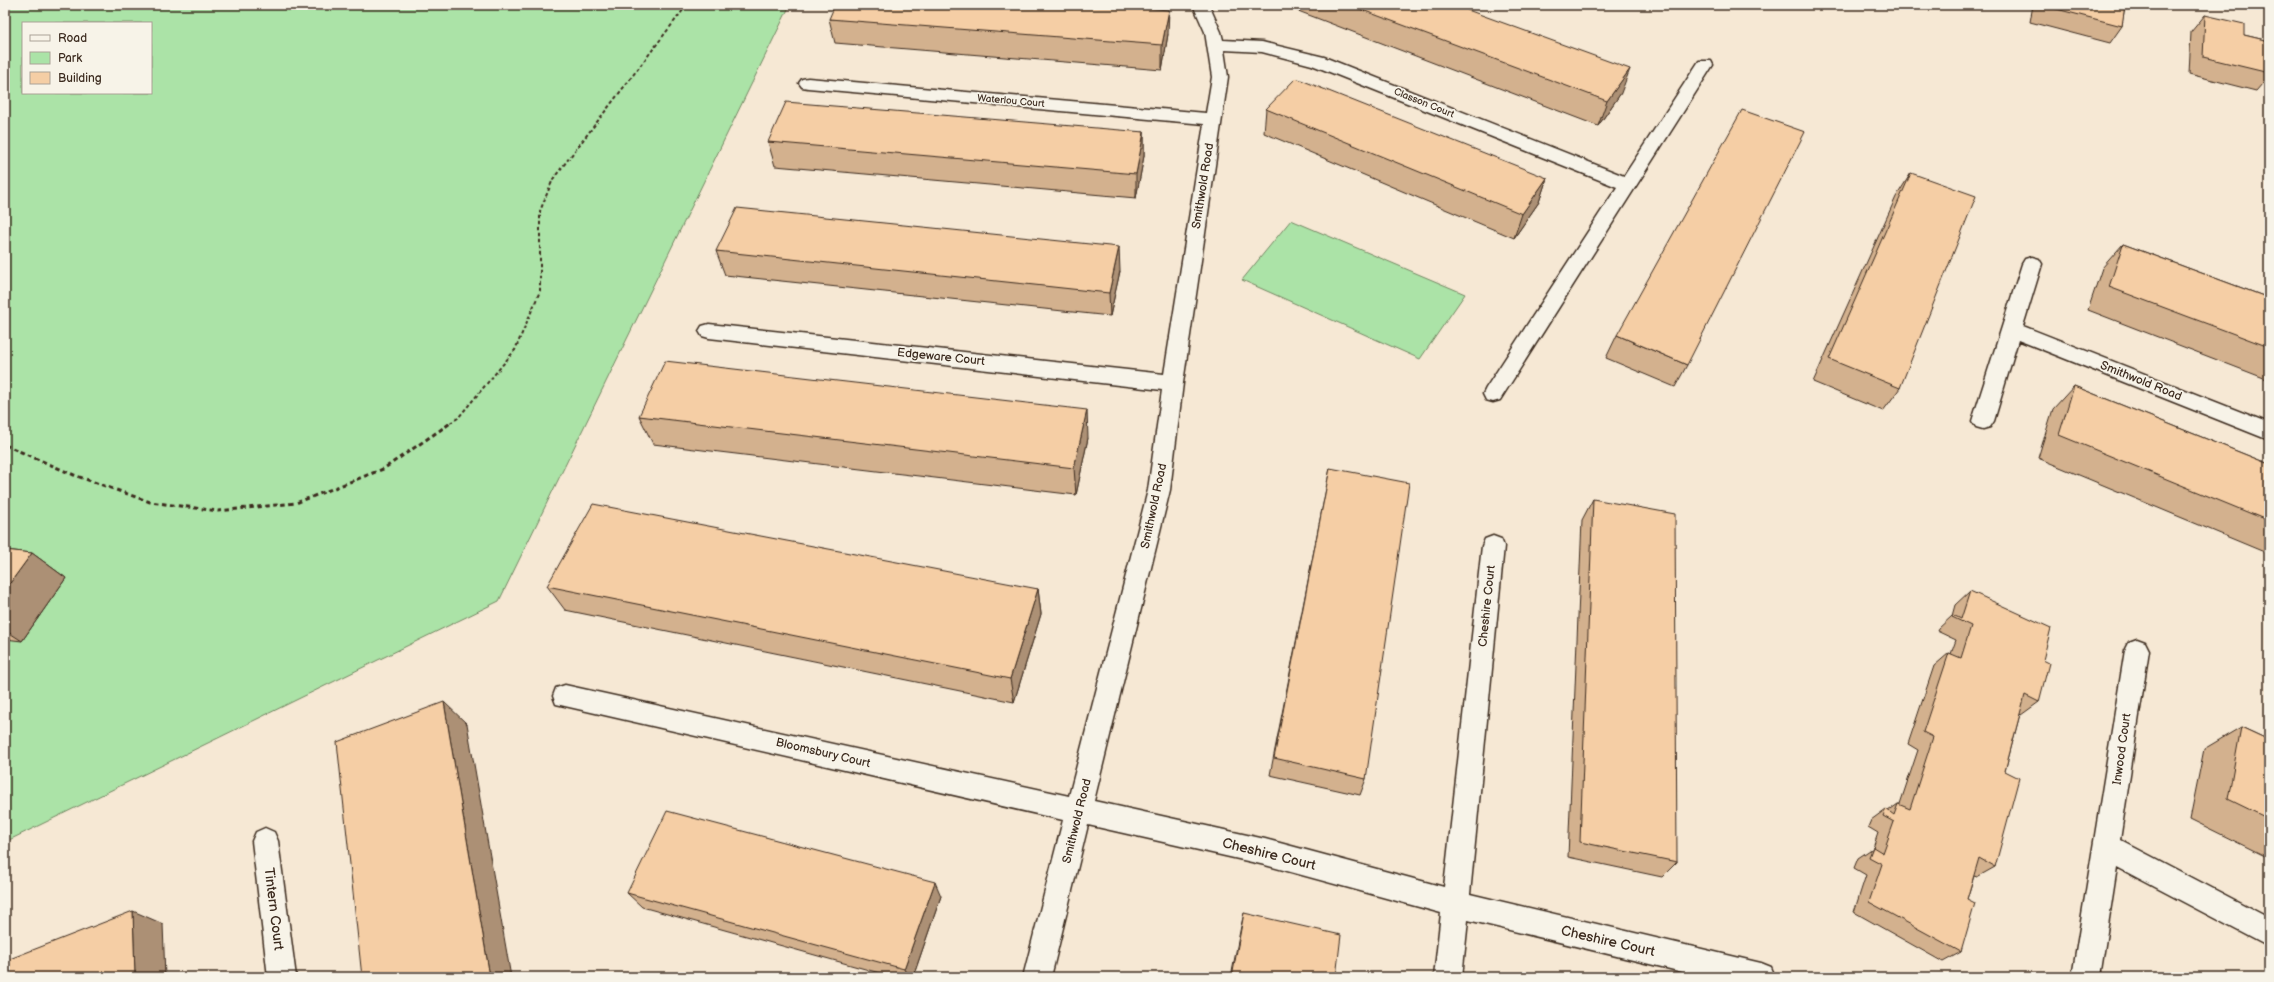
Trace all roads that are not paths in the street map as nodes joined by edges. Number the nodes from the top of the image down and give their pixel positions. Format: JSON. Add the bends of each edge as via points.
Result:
{"nodes":[{"id":1,"x":1201,"y":5,"type":"edge"},
{"id":2,"x":1215,"y":45,"type":"junction"},
{"id":3,"x":1705,"y":65,"type":"dead end"},
{"id":4,"x":808,"y":83,"type":"dead end"},
{"id":5,"x":1214,"y":119,"type":"junction"},
{"id":6,"x":1628,"y":184,"type":"junction"},
{"id":7,"x":2032,"y":264,"type":"dead end"},
{"id":8,"x":2013,"y":330,"type":"junction"},
{"id":9,"x":709,"y":331,"type":"dead end"},
{"id":10,"x":1173,"y":384,"type":"junction"},
{"id":11,"x":1493,"y":394,"type":"dead end"},
{"id":12,"x":1983,"y":421,"type":"dead end"},
{"id":13,"x":2269,"y":432,"type":"edge"},
{"id":14,"x":1493,"y":546,"type":"dead end"},
{"id":15,"x":2137,"y":650,"type":"dead end"},
{"id":16,"x":565,"y":696,"type":"dead end"},
{"id":17,"x":1080,"y":811,"type":"junction"},
{"id":18,"x":265,"y":841,"type":"dead end"},
{"id":19,"x":2108,"y":848,"type":"junction"},
{"id":20,"x":1456,"y":904,"type":"junction"},
{"id":21,"x":2269,"y":933,"type":"edge"},
{"id":22,"x":282,"y":977,"type":"edge"},
{"id":23,"x":1037,"y":977,"type":"edge"},
{"id":24,"x":1448,"y":977,"type":"edge"},
{"id":25,"x":1761,"y":977,"type":"edge"},
{"id":26,"x":2086,"y":977,"type":"edge"}],
"edges":[{"from":1,"to":2,"type":"street","name":"Smithwold Road","via":[[1213,32]]},
{"from":2,"to":5,"type":"street","name":"Smithwold Road","via":[[1220,77]]},
{"from":2,"to":6,"type":"street","name":"Classon Court","via":[[1262,46],[1318,61]]},
{"from":3,"to":6,"type":"street"},
{"from":4,"to":5,"type":"street","name":"Waterlou Court"},
{"from":5,"to":10,"type":"street","name":"Smithwold Road"},
{"from":6,"to":11,"type":"street"},
{"from":7,"to":8,"type":"street"},
{"from":8,"to":12,"type":"street"},
{"from":8,"to":13,"type":"street","name":"Smithwold Road"},
{"from":9,"to":10,"type":"street","name":"Edgeware Court"},
{"from":10,"to":17,"type":"street","name":"Smithwold Road","via":[[1160,490]]},
{"from":14,"to":20,"type":"street","name":"Cheshire Court"},
{"from":15,"to":19,"type":"street","name":"Inwood Court"},
{"from":16,"to":17,"type":"street","name":"Bloomsbury Court"},
{"from":17,"to":20,"type":"street","name":"Cheshire Court","via":[[1265,852]]},
{"from":17,"to":23,"type":"street","name":"Smithwold Road"},
{"from":18,"to":22,"type":"street","name":"Tintern Court"},
{"from":19,"to":21,"type":"street"},
{"from":19,"to":26,"type":"street","name":"Inwood Court"},
{"from":20,"to":24,"type":"street","name":"Cheshire Court"},
{"from":20,"to":25,"type":"street","name":"Cheshire Court"}]}
